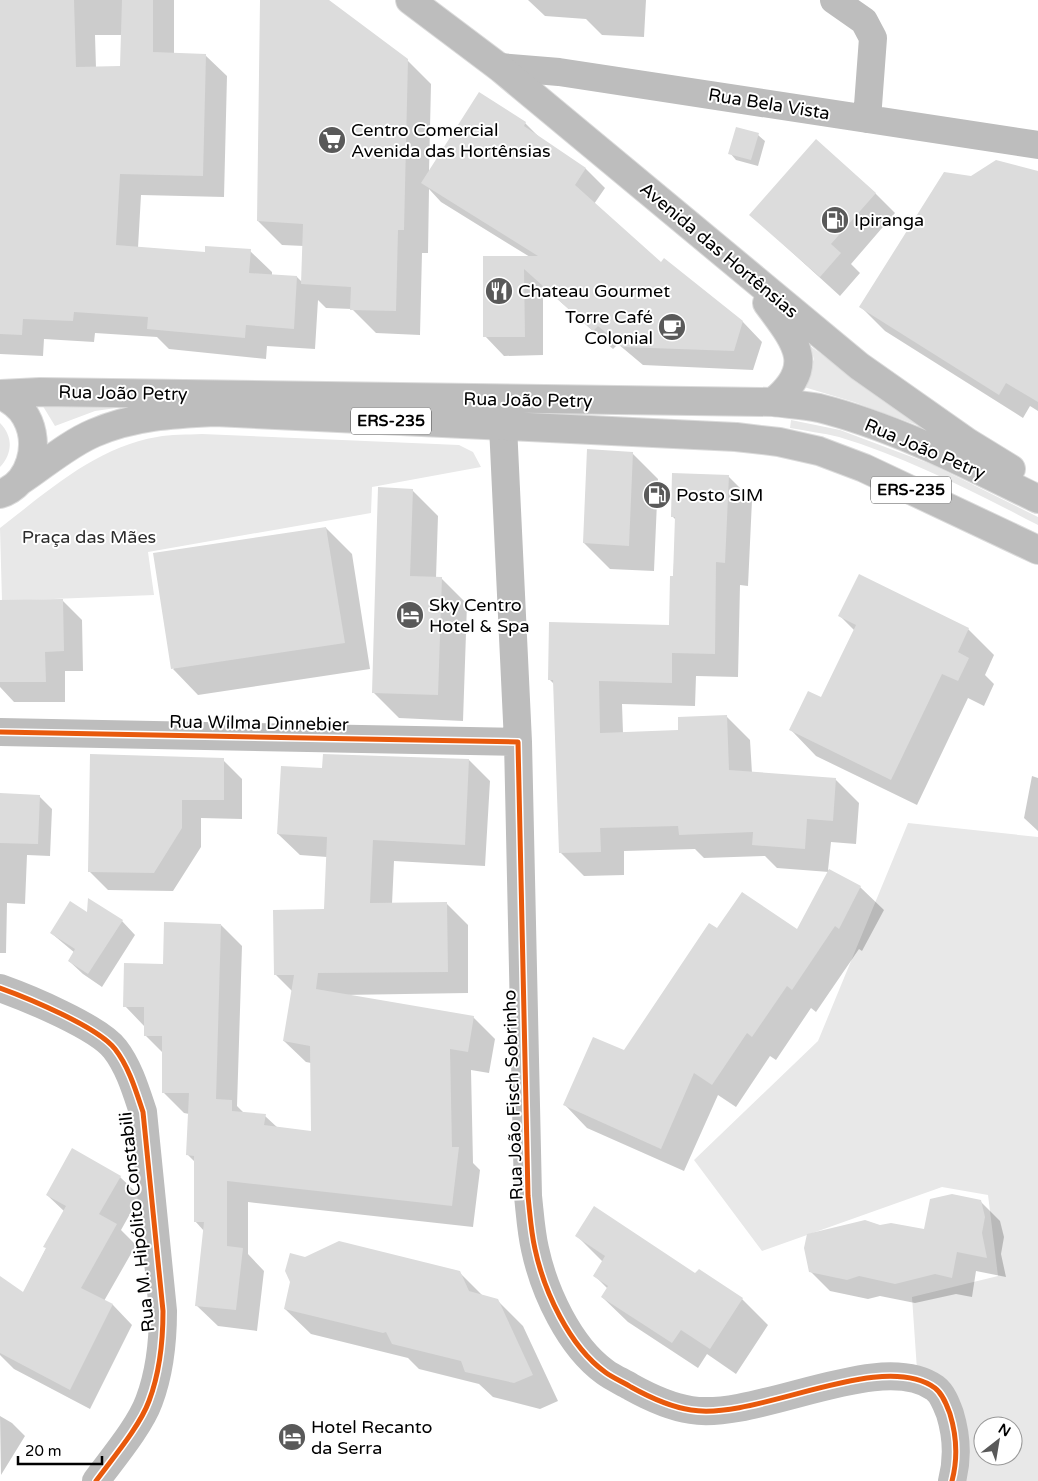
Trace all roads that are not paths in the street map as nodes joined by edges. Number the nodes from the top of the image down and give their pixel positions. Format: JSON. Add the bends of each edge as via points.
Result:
{"nodes":[{"id":1,"x":834,"y":0,"type":"edge"},
{"id":2,"x":421,"y":4,"type":"edge"},
{"id":3,"x":499,"y":67,"type":"junction"},
{"id":4,"x":866,"y":119,"type":"junction"},
{"id":5,"x":1038,"y":145,"type":"edge"},
{"id":6,"x":743,"y":269,"type":"junction"},
{"id":7,"x":0,"y":394,"type":"edge"},
{"id":8,"x":773,"y":402,"type":"junction"},
{"id":9,"x":503,"y":426,"type":"junction"},
{"id":10,"x":1038,"y":486,"type":"edge"},
{"id":11,"x":6,"y":491,"type":"edge"},
{"id":12,"x":1038,"y":500,"type":"edge"},
{"id":13,"x":1038,"y":550,"type":"edge"},
{"id":14,"x":0,"y":732,"type":"edge"},
{"id":15,"x":518,"y":742,"type":"junction"},
{"id":16,"x":0,"y":988,"type":"edge"},
{"id":17,"x":96,"y":1481,"type":"edge"},
{"id":18,"x":952,"y":1481,"type":"edge"}],
"edges":[{"from":1,"to":4,"type":"street","via":[[864,20],[873,38]]},
{"from":2,"to":3,"type":"street","name":"Avenida das Hortênsias"},
{"from":3,"to":4,"type":"street","name":"Rua Bela Vista","via":[[559,72]]},
{"from":3,"to":6,"type":"street","name":"Avenida das Hortênsias"},
{"from":4,"to":5,"type":"street","name":"Rua Bela Vista"},
{"from":6,"to":8,"type":"street","via":[[792,336],[797,350],[800,364],[796,378]]},
{"from":6,"to":10,"type":"street","name":"Avenida das Hortênsias","via":[[859,366],[966,442]]},
{"from":7,"to":8,"type":"street","name":"Rua João Petry","number":"ERS-235"},
{"from":7,"to":11,"type":"street","via":[[14,402],[26,415],[34,450],[30,467]]},
{"from":8,"to":12,"type":"street","name":"Rua João Petry","via":[[818,408],[879,428],[976,469]]},
{"from":9,"to":11,"type":"street","name":"Rua João Petry","number":"ERS-235","via":[[215,412],[170,414],[128,421],[92,433]]},
{"from":9,"to":13,"type":"street","name":"Rua João Petry","number":"ERS-235","via":[[736,436],[819,451],[864,468]]},
{"from":9,"to":15,"type":"street","name":"Rua João Fisch Sobrinho"},
{"from":14,"to":15,"type":"street","name":"Rua Wilma Dinnebier"},
{"from":15,"to":18,"type":"street","name":"Rua João Fisch Sobrinho","via":[[528,1196],[535,1249],[550,1296],[572,1338],[604,1372],[654,1398],[692,1410],[725,1410],[823,1386],[882,1377],[914,1377],[937,1389],[948,1410],[957,1442]]},
{"from":16,"to":17,"type":"street","name":"Rua M. Hipólito Constabili","via":[[71,1019],[115,1048],[134,1084],[143,1112],[163,1311],[163,1343],[149,1403]]}]}
